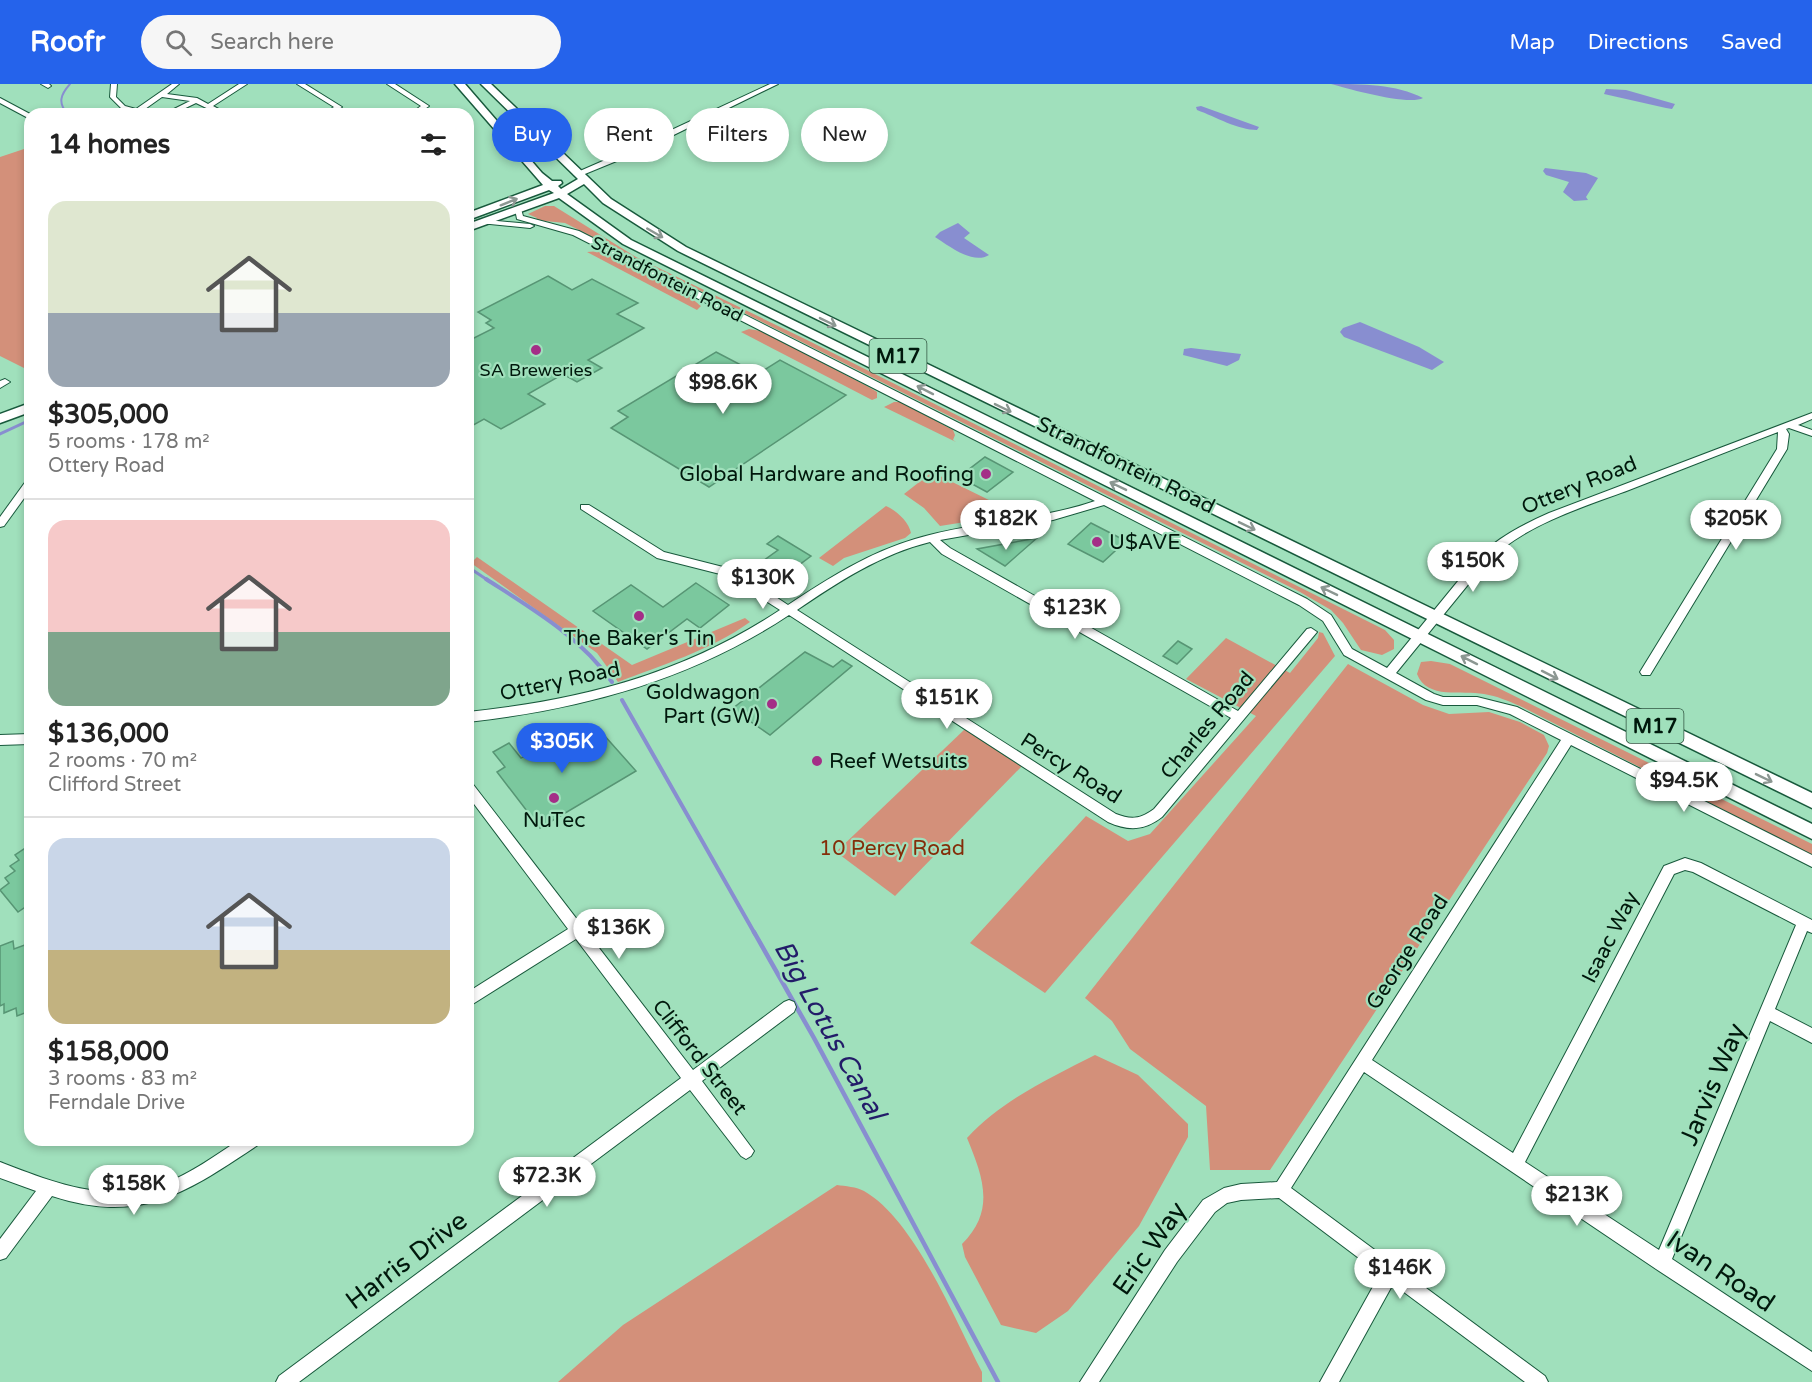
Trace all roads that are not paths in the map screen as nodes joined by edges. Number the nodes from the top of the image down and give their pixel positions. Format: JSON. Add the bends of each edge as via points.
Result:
{"nodes":[{"id":1,"x":114,"y":84,"type":"edge"},
{"id":2,"x":162,"y":84,"type":"edge"},
{"id":3,"x":244,"y":84,"type":"edge"},
{"id":4,"x":300,"y":84,"type":"edge"},
{"id":5,"x":390,"y":84,"type":"edge"},
{"id":6,"x":460,"y":84,"type":"edge"},
{"id":7,"x":486,"y":84,"type":"edge"},
{"id":8,"x":775,"y":84,"type":"edge"},
{"id":9,"x":174,"y":86,"type":"edge"},
{"id":10,"x":161,"y":95,"type":"junction"},
{"id":11,"x":0,"y":100,"type":"edge"},
{"id":12,"x":197,"y":100,"type":"junction"},
{"id":13,"x":209,"y":106,"type":"junction"},
{"id":14,"x":126,"y":108,"type":"edge"},
{"id":15,"x":143,"y":108,"type":"edge"},
{"id":16,"x":180,"y":108,"type":"edge"},
{"id":17,"x":213,"y":108,"type":"edge"},
{"id":18,"x":337,"y":108,"type":"edge"},
{"id":19,"x":423,"y":108,"type":"edge"},
{"id":20,"x":24,"y":114,"type":"edge"},
{"id":21,"x":580,"y":177,"type":"junction"},
{"id":22,"x":550,"y":185,"type":"junction"},
{"id":23,"x":559,"y":195,"type":"junction"},
{"id":24,"x":518,"y":211,"type":"junction"},
{"id":25,"x":474,"y":215,"type":"edge"},
{"id":26,"x":490,"y":222,"type":"junction"},
{"id":27,"x":549,"y":225,"type":"junction"},
{"id":28,"x":474,"y":226,"type":"edge"},
{"id":29,"x":24,"y":408,"type":"edge"},
{"id":30,"x":1812,"y":416,"type":"edge"},
{"id":31,"x":1,"y":418,"type":"edge"},
{"id":32,"x":1785,"y":426,"type":"junction"},
{"id":33,"x":1812,"y":433,"type":"edge"},
{"id":34,"x":24,"y":491,"type":"edge"},
{"id":35,"x":1105,"y":501,"type":"junction"},
{"id":36,"x":585,"y":507,"type":"dead end"},
{"id":37,"x":0,"y":524,"type":"edge"},
{"id":38,"x":932,"y":538,"type":"junction"},
{"id":39,"x":788,"y":609,"type":"junction"},
{"id":40,"x":1436,"y":617,"type":"junction"},
{"id":41,"x":1311,"y":632,"type":"dead end"},
{"id":42,"x":1420,"y":636,"type":"junction"},
{"id":43,"x":1646,"y":672,"type":"dead end"},
{"id":44,"x":1389,"y":674,"type":"junction"},
{"id":45,"x":474,"y":711,"type":"edge"},
{"id":46,"x":489,"y":715,"type":"junction"},
{"id":47,"x":474,"y":716,"type":"edge"},
{"id":48,"x":1239,"y":717,"type":"junction"},
{"id":49,"x":1569,"y":738,"type":"junction"},
{"id":50,"x":24,"y":739,"type":"edge"},
{"id":51,"x":0,"y":740,"type":"edge"},
{"id":52,"x":474,"y":796,"type":"edge"},
{"id":53,"x":1812,"y":801,"type":"edge"},
{"id":54,"x":1122,"y":823,"type":"joint"},
{"id":55,"x":1812,"y":832,"type":"edge"},
{"id":56,"x":1812,"y":861,"type":"edge"},
{"id":57,"x":1808,"y":925,"type":"edge"},
{"id":58,"x":576,"y":931,"type":"junction"},
{"id":59,"x":474,"y":996,"type":"edge"},
{"id":60,"x":789,"y":1007,"type":"dead end"},
{"id":61,"x":1768,"y":1012,"type":"junction"},
{"id":62,"x":1812,"y":1036,"type":"edge"},
{"id":63,"x":1362,"y":1062,"type":"junction"},
{"id":64,"x":690,"y":1080,"type":"junction"},
{"id":65,"x":243,"y":1146,"type":"edge"},
{"id":66,"x":746,"y":1151,"type":"dead end"},
{"id":67,"x":1515,"y":1165,"type":"junction"},
{"id":68,"x":0,"y":1170,"type":"edge"},
{"id":69,"x":48,"y":1188,"type":"junction"},
{"id":70,"x":1281,"y":1190,"type":"junction"},
{"id":71,"x":0,"y":1252,"type":"edge"},
{"id":72,"x":1662,"y":1263,"type":"junction"},
{"id":73,"x":1391,"y":1271,"type":"junction"},
{"id":74,"x":1812,"y":1362,"type":"edge"},
{"id":75,"x":285,"y":1382,"type":"edge"},
{"id":76,"x":1089,"y":1382,"type":"edge"},
{"id":77,"x":1329,"y":1382,"type":"edge"},
{"id":78,"x":1539,"y":1382,"type":"edge"}],
"edges":[{"from":1,"to":14,"type":"street","via":[[113,97]]},
{"from":2,"to":9,"type":"street"},
{"from":3,"to":13,"type":"street"},
{"from":4,"to":18,"type":"street"},
{"from":5,"to":19,"type":"street","via":[[426,106]]},
{"from":6,"to":22,"type":"main road","name":"Strandfontein Road","number":"M17","via":[[488,120]]},
{"from":7,"to":21,"type":"main road","name":"Strandfontein Road","number":"M17"},
{"from":8,"to":21,"type":"street"},
{"from":9,"to":10,"type":"street"},
{"from":10,"to":12,"type":"street"},
{"from":10,"to":15,"type":"street"},
{"from":11,"to":20,"type":"street"},
{"from":12,"to":13,"type":"street"},
{"from":12,"to":16,"type":"street"},
{"from":13,"to":17,"type":"street"},
{"from":21,"to":22,"type":"main road"},
{"from":21,"to":23,"type":"main road"},
{"from":21,"to":40,"type":"main road","name":"Strandfontein Road","number":"M17","one_way":true,"via":[[646,228],[712,265]]},
{"from":22,"to":23,"type":"main road","name":"Strandfontein Road","number":"M17"},
{"from":25,"to":22,"type":"main road","one_way":true},
{"from":23,"to":24,"type":"main road"},
{"from":42,"to":23,"type":"main road","name":"Strandfontein Road","number":"M17","one_way":true,"via":[[651,255]]},
{"from":24,"to":26,"type":"main road"},
{"from":24,"to":27,"type":"street","name":"Strandfontein Road","via":[[524,220]]},
{"from":26,"to":27,"type":"street","name":"Strandfontein Road"},
{"from":26,"to":28,"type":"main road"},
{"from":27,"to":35,"type":"street","name":"Strandfontein Road","via":[[576,233]]},
{"from":29,"to":31,"type":"main road"},
{"from":30,"to":32,"type":"street","name":"Ottery Road"},
{"from":32,"to":33,"type":"street"},
{"from":32,"to":40,"type":"street","name":"Ottery Road","via":[[1522,529],[1491,550]]},
{"from":32,"to":43,"type":"street","via":[[1782,449]]},
{"from":34,"to":37,"type":"street"},
{"from":35,"to":38,"type":"street","name":"Ottery Road","via":[[1078,510]]},
{"from":35,"to":44,"type":"street","via":[[1318,611],[1348,651]]},
{"from":36,"to":39,"type":"street","name":"Percy Road","via":[[661,555],[732,574]]},
{"from":38,"to":39,"type":"street","name":"Ottery Road","via":[[863,563]]},
{"from":38,"to":48,"type":"street","via":[[946,551]]},
{"from":39,"to":46,"type":"street","name":"Ottery Road","via":[[717,652],[628,687],[550,707]]},
{"from":39,"to":54,"type":"street","name":"Percy Road"},
{"from":40,"to":42,"type":"street","name":"Ottery Road"},
{"from":40,"to":53,"type":"main road","name":"Strandfontein Road","number":"M17","one_way":true},
{"from":41,"to":48,"type":"street","name":"Charles Road"},
{"from":42,"to":44,"type":"street","name":"Ottery Road"},
{"from":55,"to":42,"type":"main road","name":"Strandfontein Road","number":"M17","one_way":true},
{"from":44,"to":49,"type":"street","via":[[1430,697],[1497,705]]},
{"from":45,"to":46,"type":"street"},
{"from":46,"to":47,"type":"street","name":"Ottery Road"},
{"from":48,"to":54,"type":"street","name":"Charles Road","via":[[1158,813],[1141,824]]},
{"from":49,"to":56,"type":"street"},
{"from":49,"to":63,"type":"street","name":"George Road"},
{"from":50,"to":51,"type":"street"},
{"from":52,"to":58,"type":"street","name":"Clifford Street"},
{"from":57,"to":61,"type":"street","name":"Jarvis Way"},
{"from":57,"to":67,"type":"street","name":"Isaac Way","via":[[1696,867],[1685,864],[1669,870]]},
{"from":58,"to":59,"type":"street"},
{"from":58,"to":64,"type":"street","name":"Clifford Street"},
{"from":60,"to":64,"type":"street","name":"Harris Drive"},
{"from":61,"to":62,"type":"street"},
{"from":61,"to":72,"type":"street","name":"Jarvis Way"},
{"from":63,"to":67,"type":"street","name":"Ivan Road"},
{"from":63,"to":70,"type":"street","name":"George Road"},
{"from":64,"to":66,"type":"street","name":"Clifford Street"},
{"from":64,"to":75,"type":"street","name":"Harris Drive"},
{"from":65,"to":69,"type":"street","via":[[191,1179],[144,1197],[91,1199]]},
{"from":67,"to":72,"type":"street","name":"Ivan Road"},
{"from":68,"to":69,"type":"street"},
{"from":69,"to":71,"type":"street"},
{"from":70,"to":73,"type":"street"},
{"from":70,"to":76,"type":"street","name":"Eric Way","via":[[1241,1192],[1224,1196],[1209,1206]]},
{"from":72,"to":74,"type":"street","name":"Ivan Road"},
{"from":73,"to":77,"type":"street"},
{"from":73,"to":78,"type":"street"}]}
